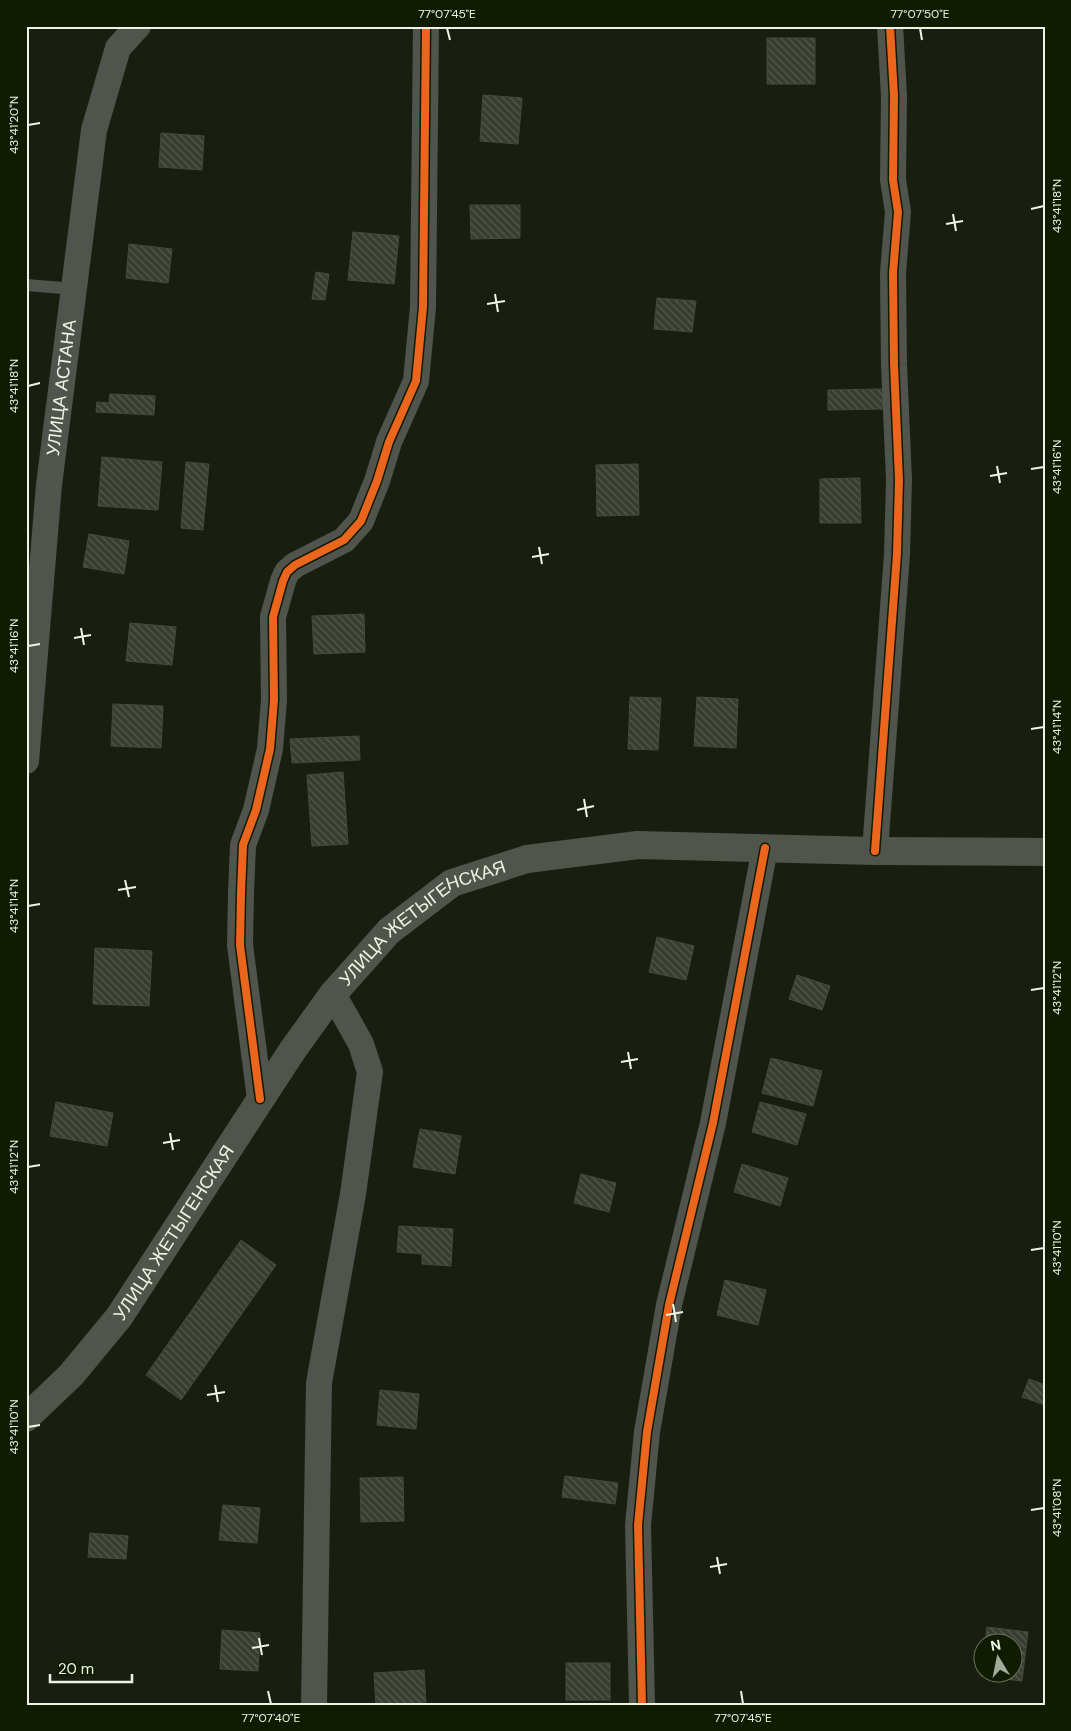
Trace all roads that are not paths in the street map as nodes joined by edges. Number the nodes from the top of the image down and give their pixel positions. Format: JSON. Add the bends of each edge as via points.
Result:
{"nodes":[{"id":1,"x":138,"y":26,"type":"edge"},
{"id":2,"x":426,"y":26,"type":"edge"},
{"id":3,"x":890,"y":26,"type":"edge"},
{"id":4,"x":26,"y":285,"type":"edge"},
{"id":5,"x":75,"y":289,"type":"junction"},
{"id":6,"x":26,"y":761,"type":"edge"},
{"id":7,"x":765,"y":848,"type":"junction"},
{"id":8,"x":875,"y":851,"type":"junction"},
{"id":9,"x":1045,"y":852,"type":"edge"},
{"id":10,"x":334,"y":994,"type":"junction"},
{"id":11,"x":260,"y":1099,"type":"junction"},
{"id":12,"x":26,"y":1418,"type":"edge"},
{"id":13,"x":314,"y":1705,"type":"edge"},
{"id":14,"x":642,"y":1705,"type":"edge"}],
"edges":[{"from":1,"to":5,"type":"street","name":"УЛИЦА АСТАНА","via":[[118,48],[94,130]]},
{"from":2,"to":11,"type":"street","via":[[423,307],[416,381],[389,442],[362,521],[344,540],[287,572],[273,617],[274,700],[270,749],[244,845],[241,893],[240,945]]},
{"from":3,"to":8,"type":"street","via":[[894,96],[893,180],[898,212],[893,282],[900,480]]},
{"from":4,"to":5,"type":"lane"},
{"from":5,"to":6,"type":"street","name":"УЛИЦА АСТАНА","via":[[49,485]]},
{"from":7,"to":8,"type":"main road","name":"УЛИЦА ЖЕТЫГЕНСКАЯ"},
{"from":7,"to":10,"type":"main road","name":"УЛИЦА ЖЕТЫГЕНСКАЯ","via":[[638,845],[527,859],[452,883],[389,931]]},
{"from":7,"to":14,"type":"street","via":[[713,1122],[669,1305],[647,1432],[638,1525]]},
{"from":8,"to":9,"type":"main road","name":"УЛИЦА ЖЕТЫГЕНСКАЯ"},
{"from":10,"to":11,"type":"main road","name":"УЛИЦА ЖЕТЫГЕНСКАЯ"},
{"from":10,"to":13,"type":"street","via":[[361,1044],[370,1072],[353,1194],[319,1383]]},
{"from":11,"to":12,"type":"main road","name":"УЛИЦА ЖЕТЫГЕНСКАЯ","via":[[119,1317],[71,1376]]}]}
